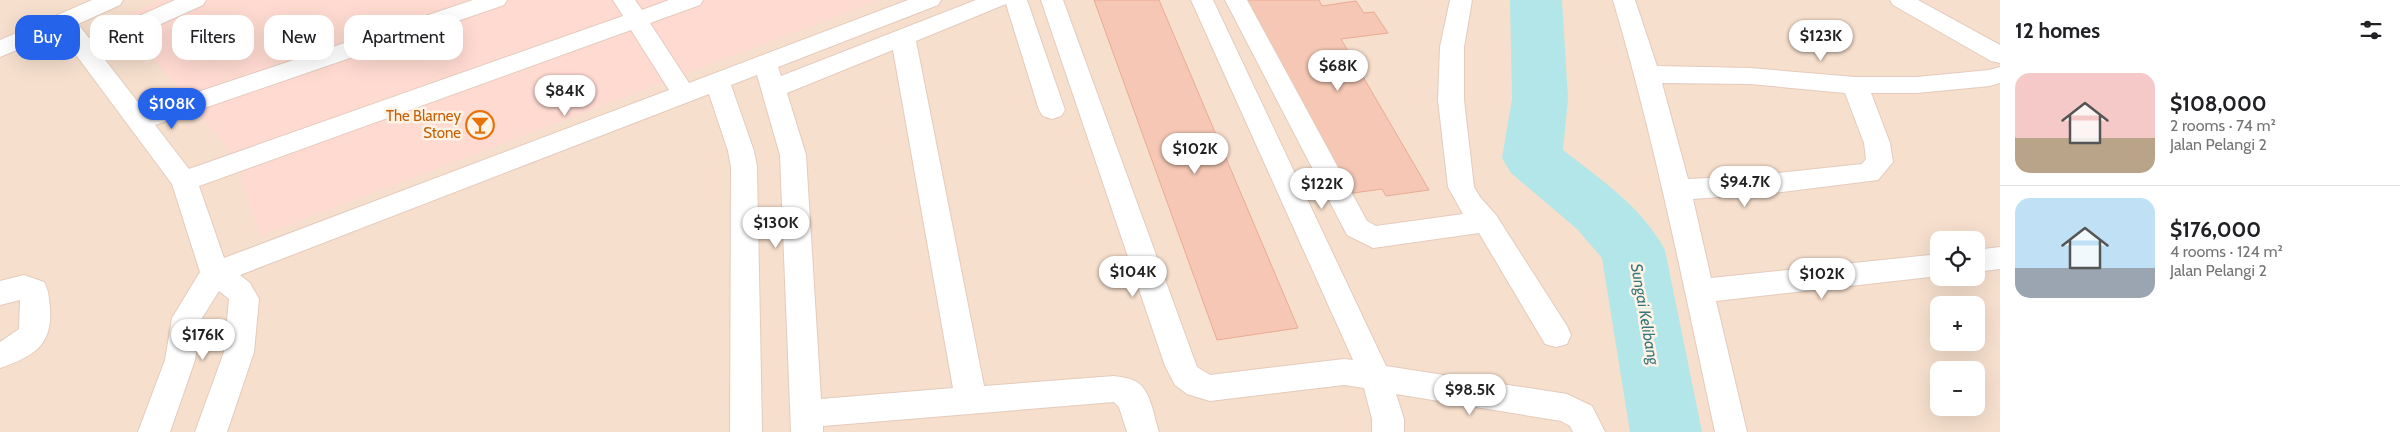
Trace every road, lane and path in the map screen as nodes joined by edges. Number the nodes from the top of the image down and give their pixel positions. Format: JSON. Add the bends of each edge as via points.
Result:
{"nodes":[{"id":1,"x":112,"y":0,"type":"edge"},
{"id":2,"x":195,"y":0,"type":"edge"},
{"id":3,"x":496,"y":0,"type":"edge"},
{"id":4,"x":692,"y":0,"type":"edge"},
{"id":5,"x":930,"y":0,"type":"edge"},
{"id":6,"x":997,"y":0,"type":"edge"},
{"id":7,"x":1016,"y":0,"type":"edge"},
{"id":8,"x":1052,"y":0,"type":"edge"},
{"id":9,"x":1202,"y":0,"type":"edge"},
{"id":10,"x":1236,"y":0,"type":"edge"},
{"id":11,"x":1461,"y":0,"type":"edge"},
{"id":12,"x":1624,"y":0,"type":"edge"},
{"id":13,"x":1901,"y":0,"type":"edge"},
{"id":14,"x":630,"y":10,"type":"edge"},
{"id":15,"x":78,"y":15,"type":"edge"},
{"id":16,"x":903,"y":37,"type":"junction"},
{"id":17,"x":15,"y":42,"type":"edge"},
{"id":18,"x":80,"y":43,"type":"edge"},
{"id":19,"x":0,"y":49,"type":"edge"},
{"id":20,"x":85,"y":50,"type":"junction"},
{"id":21,"x":2000,"y":55,"type":"edge"},
{"id":22,"x":1647,"y":74,"type":"junction"},
{"id":23,"x":2000,"y":75,"type":"edge"},
{"id":24,"x":769,"y":76,"type":"junction"},
{"id":25,"x":717,"y":81,"type":"junction"},
{"id":26,"x":1855,"y":85,"type":"junction"},
{"id":27,"x":684,"y":94,"type":"junction"},
{"id":28,"x":1052,"y":110,"type":"dead end"},
{"id":29,"x":139,"y":121,"type":"junction"},
{"id":30,"x":184,"y":180,"type":"junction"},
{"id":31,"x":1677,"y":189,"type":"junction"},
{"id":32,"x":1486,"y":222,"type":"junction"},
{"id":33,"x":2000,"y":258,"type":"edge"},
{"id":34,"x":1985,"y":260,"type":"edge"},
{"id":35,"x":1930,"y":266,"type":"edge"},
{"id":36,"x":215,"y":273,"type":"junction"},
{"id":37,"x":1700,"y":291,"type":"junction"},
{"id":38,"x":0,"y":293,"type":"edge"},
{"id":39,"x":1556,"y":335,"type":"dead end"},
{"id":40,"x":0,"y":355,"type":"edge"},
{"id":41,"x":1376,"y":377,"type":"junction"},
{"id":42,"x":971,"y":400,"type":"junction"},
{"id":43,"x":806,"y":423,"type":"edge"},
{"id":44,"x":154,"y":432,"type":"edge"},
{"id":45,"x":211,"y":432,"type":"edge"},
{"id":46,"x":746,"y":432,"type":"edge"},
{"id":47,"x":1143,"y":432,"type":"edge"},
{"id":48,"x":1388,"y":432,"type":"edge"},
{"id":49,"x":1589,"y":432,"type":"edge"},
{"id":50,"x":1731,"y":432,"type":"edge"}],
"edges":[{"from":1,"to":15,"type":"street"},
{"from":2,"to":20,"type":"street"},
{"from":3,"to":29,"type":"street"},
{"from":4,"to":14,"type":"street"},
{"from":5,"to":24,"type":"street"},
{"from":6,"to":16,"type":"street"},
{"from":7,"to":28,"type":"street"},
{"from":8,"to":41,"type":"street","via":[[1186,376],[1198,385],[1223,388],[1328,373]]},
{"from":9,"to":41,"type":"street"},
{"from":10,"to":32,"type":"street","via":[[1357,228],[1373,237]]},
{"from":11,"to":32,"type":"street","via":[[1452,47],[1450,100],[1461,187],[1470,204]]},
{"from":12,"to":22,"type":"street"},
{"from":13,"to":21,"type":"street"},
{"from":14,"to":27,"type":"street"},
{"from":14,"to":30,"type":"street"},
{"from":16,"to":24,"type":"street"},
{"from":16,"to":42,"type":"street"},
{"from":17,"to":19,"type":"street"},
{"from":18,"to":20,"type":"street"},
{"from":20,"to":29,"type":"street"},
{"from":22,"to":26,"type":"street","via":[[1750,76]]},
{"from":22,"to":31,"type":"street"},
{"from":23,"to":26,"type":"street","via":[[1917,85]]},
{"from":24,"to":25,"type":"street"},
{"from":24,"to":43,"type":"street","via":[[793,155]]},
{"from":25,"to":27,"type":"street"},
{"from":25,"to":46,"type":"street","via":[[744,167]]},
{"from":26,"to":31,"type":"street","via":[[1877,143],[1880,162],[1869,173],[1767,185]]},
{"from":27,"to":36,"type":"street"},
{"from":29,"to":30,"type":"street"},
{"from":30,"to":36,"type":"street"},
{"from":31,"to":37,"type":"street"},
{"from":32,"to":39,"type":"street"},
{"from":33,"to":34,"type":"street"},
{"from":35,"to":37,"type":"street"},
{"from":36,"to":44,"type":"street","via":[[187,318],[180,360]]},
{"from":36,"to":45,"type":"street","via":[[240,291],[244,299],[239,352]]},
{"from":37,"to":50,"type":"street"},
{"from":38,"to":40,"type":"street","via":[[24,286],[34,290],[36,328],[21,346]]},
{"from":41,"to":48,"type":"street","via":[[1388,419]]},
{"from":41,"to":49,"type":"street","via":[[1567,408],[1581,416]]},
{"from":42,"to":43,"type":"street"},
{"from":42,"to":47,"type":"street","via":[[1114,389],[1126,392],[1133,400]]}]}
